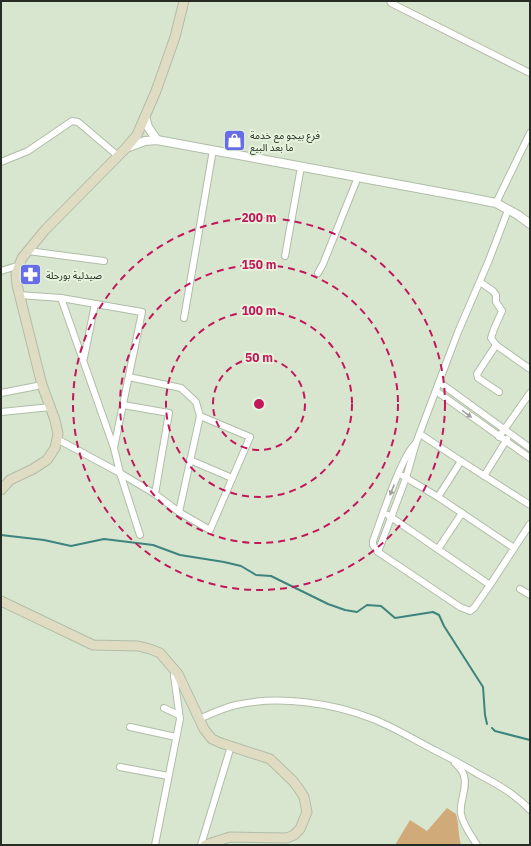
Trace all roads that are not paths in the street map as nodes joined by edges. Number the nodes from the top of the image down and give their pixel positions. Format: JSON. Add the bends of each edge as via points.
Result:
{"nodes":[{"id":1,"x":184,"y":1,"type":"edge"},
{"id":2,"x":390,"y":1,"type":"edge"},
{"id":3,"x":530,"y":73,"type":"edge"},
{"id":4,"x":145,"y":117,"type":"junction"},
{"id":5,"x":530,"y":133,"type":"edge"},
{"id":6,"x":157,"y":140,"type":"junction"},
{"id":7,"x":126,"y":148,"type":"junction"},
{"id":8,"x":213,"y":150,"type":"junction"},
{"id":9,"x":118,"y":156,"type":"junction"},
{"id":10,"x":1,"y":162,"type":"edge"},
{"id":11,"x":301,"y":167,"type":"junction"},
{"id":12,"x":358,"y":177,"type":"junction"},
{"id":13,"x":496,"y":203,"type":"junction"},
{"id":14,"x":508,"y":210,"type":"junction"},
{"id":15,"x":530,"y":224,"type":"edge"},
{"id":16,"x":28,"y":251,"type":"junction"},
{"id":17,"x":285,"y":256,"type":"dead end"},
{"id":18,"x":104,"y":261,"type":"dead end"},
{"id":19,"x":20,"y":265,"type":"junction"},
{"id":20,"x":1,"y":271,"type":"edge"},
{"id":21,"x":318,"y":273,"type":"dead end"},
{"id":22,"x":480,"y":282,"type":"junction"},
{"id":23,"x":19,"y":295,"type":"junction"},
{"id":24,"x":61,"y":298,"type":"junction"},
{"id":25,"x":95,"y":304,"type":"junction"},
{"id":26,"x":184,"y":318,"type":"dead end"},
{"id":27,"x":496,"y":345,"type":"junction"},
{"id":28,"x":84,"y":359,"type":"junction"},
{"id":29,"x":530,"y":370,"type":"edge"},
{"id":30,"x":129,"y":377,"type":"junction"},
{"id":31,"x":439,"y":382,"type":"junction"},
{"id":32,"x":42,"y":385,"type":"junction"},
{"id":33,"x":436,"y":391,"type":"junction"},
{"id":34,"x":1,"y":392,"type":"edge"},
{"id":35,"x":499,"y":392,"type":"dead end"},
{"id":36,"x":530,"y":392,"type":"edge"},
{"id":37,"x":123,"y":404,"type":"junction"},
{"id":38,"x":51,"y":407,"type":"junction"},
{"id":39,"x":1,"y":412,"type":"edge"},
{"id":40,"x":200,"y":416,"type":"junction"},
{"id":41,"x":504,"y":430,"type":"junction"},
{"id":42,"x":420,"y":434,"type":"junction"},
{"id":43,"x":510,"y":434,"type":"junction"},
{"id":44,"x":499,"y":437,"type":"junction"},
{"id":45,"x":57,"y":439,"type":"junction"},
{"id":46,"x":506,"y":442,"type":"junction"},
{"id":47,"x":416,"y":443,"type":"junction"},
{"id":48,"x":114,"y":448,"type":"junction"},
{"id":49,"x":530,"y":448,"type":"edge"},
{"id":50,"x":530,"y":458,"type":"edge"},
{"id":51,"x":190,"y":460,"type":"junction"},
{"id":52,"x":461,"y":461,"type":"junction"},
{"id":53,"x":120,"y":473,"type":"junction"},
{"id":54,"x":399,"y":474,"type":"junction"},
{"id":55,"x":484,"y":476,"type":"junction"},
{"id":56,"x":232,"y":478,"type":"junction"},
{"id":57,"x":406,"y":478,"type":"junction"},
{"id":58,"x":1,"y":490,"type":"edge"},
{"id":59,"x":155,"y":494,"type":"junction"},
{"id":60,"x":438,"y":497,"type":"junction"},
{"id":61,"x":530,"y":505,"type":"edge"},
{"id":62,"x":179,"y":512,"type":"junction"},
{"id":63,"x":384,"y":512,"type":"junction"},
{"id":64,"x":462,"y":514,"type":"junction"},
{"id":65,"x":390,"y":516,"type":"junction"},
{"id":66,"x":530,"y":524,"type":"edge"},
{"id":67,"x":140,"y":535,"type":"dead end"},
{"id":68,"x":514,"y":548,"type":"junction"},
{"id":69,"x":438,"y":549,"type":"junction"},
{"id":70,"x":378,"y":552,"type":"junction"},
{"id":71,"x":490,"y":585,"type":"junction"},
{"id":72,"x":520,"y":589,"type":"dead end"},
{"id":73,"x":530,"y":595,"type":"edge"},
{"id":74,"x":1,"y":601,"type":"edge"},
{"id":75,"x":175,"y":669,"type":"junction"},
{"id":76,"x":164,"y":708,"type":"dead end"},
{"id":77,"x":179,"y":715,"type":"junction"},
{"id":78,"x":199,"y":719,"type":"junction"},
{"id":79,"x":130,"y":727,"type":"dead end"},
{"id":80,"x":176,"y":737,"type":"junction"},
{"id":81,"x":230,"y":746,"type":"junction"},
{"id":82,"x":452,"y":758,"type":"junction"},
{"id":83,"x":120,"y":767,"type":"dead end"},
{"id":84,"x":168,"y":776,"type":"junction"},
{"id":85,"x":530,"y":810,"type":"edge"},
{"id":86,"x":155,"y":845,"type":"edge"},
{"id":87,"x":206,"y":845,"type":"edge"},
{"id":88,"x":477,"y":845,"type":"edge"}],
"edges":[{"from":1,"to":4,"type":"main road","via":[[175,37]]},
{"from":2,"to":3,"type":"street"},
{"from":4,"to":6,"type":"street"},
{"from":4,"to":7,"type":"main road","via":[[137,135]]},
{"from":5,"to":13,"type":"street"},
{"from":6,"to":7,"type":"street","via":[[145,141]]},
{"from":6,"to":8,"type":"street"},
{"from":7,"to":9,"type":"main road"},
{"from":8,"to":11,"type":"street"},
{"from":8,"to":26,"type":"street"},
{"from":9,"to":10,"type":"street","via":[[78,122],[72,121],[28,151]]},
{"from":9,"to":16,"type":"main road","via":[[45,230]]},
{"from":11,"to":12,"type":"street"},
{"from":11,"to":17,"type":"street"},
{"from":12,"to":13,"type":"street"},
{"from":12,"to":21,"type":"street"},
{"from":13,"to":14,"type":"street"},
{"from":14,"to":15,"type":"street"},
{"from":14,"to":22,"type":"street"},
{"from":16,"to":18,"type":"street"},
{"from":16,"to":19,"type":"main road"},
{"from":19,"to":20,"type":"street"},
{"from":19,"to":23,"type":"main road","via":[[16,274]]},
{"from":22,"to":27,"type":"street","via":[[493,291],[502,311],[491,338]]},
{"from":22,"to":31,"type":"street"},
{"from":23,"to":24,"type":"street"},
{"from":23,"to":32,"type":"main road"},
{"from":24,"to":25,"type":"street"},
{"from":24,"to":28,"type":"street"},
{"from":25,"to":28,"type":"street"},
{"from":25,"to":30,"type":"street","via":[[142,312]]},
{"from":27,"to":29,"type":"street"},
{"from":27,"to":35,"type":"street","via":[[477,374],[478,378]]},
{"from":28,"to":48,"type":"street"},
{"from":30,"to":37,"type":"street"},
{"from":30,"to":40,"type":"street","via":[[181,388],[196,402]]},
{"from":31,"to":33,"type":"street"},
{"from":31,"to":41,"type":"street"},
{"from":32,"to":34,"type":"street"},
{"from":32,"to":38,"type":"main road"},
{"from":33,"to":42,"type":"street"},
{"from":33,"to":44,"type":"street","one_way":true},
{"from":36,"to":41,"type":"street"},
{"from":37,"to":48,"type":"street"},
{"from":37,"to":59,"type":"street","via":[[169,414]]},
{"from":38,"to":39,"type":"street"},
{"from":38,"to":45,"type":"main road","via":[[56,420]]},
{"from":40,"to":51,"type":"street"},
{"from":40,"to":56,"type":"street","via":[[250,437]]},
{"from":41,"to":43,"type":"street"},
{"from":41,"to":44,"type":"street"},
{"from":42,"to":47,"type":"street"},
{"from":42,"to":52,"type":"street"},
{"from":43,"to":46,"type":"street"},
{"from":43,"to":49,"type":"street"},
{"from":44,"to":46,"type":"street"},
{"from":45,"to":53,"type":"street"},
{"from":45,"to":58,"type":"main road","via":[[55,448],[47,460],[10,480]]},
{"from":46,"to":50,"type":"street"},
{"from":46,"to":55,"type":"street"},
{"from":47,"to":54,"type":"street"},
{"from":47,"to":57,"type":"street"},
{"from":48,"to":53,"type":"street"},
{"from":51,"to":56,"type":"street"},
{"from":51,"to":62,"type":"street"},
{"from":52,"to":55,"type":"street"},
{"from":52,"to":60,"type":"street"},
{"from":53,"to":59,"type":"street"},
{"from":53,"to":67,"type":"street"},
{"from":54,"to":57,"type":"street"},
{"from":54,"to":63,"type":"street","one_way":true},
{"from":55,"to":61,"type":"street"},
{"from":56,"to":62,"type":"street","via":[[210,530]]},
{"from":57,"to":60,"type":"street"},
{"from":57,"to":65,"type":"street"},
{"from":59,"to":62,"type":"street"},
{"from":60,"to":64,"type":"street"},
{"from":63,"to":65,"type":"street"},
{"from":63,"to":70,"type":"street","via":[[373,541]]},
{"from":64,"to":68,"type":"street"},
{"from":64,"to":69,"type":"street"},
{"from":65,"to":69,"type":"street"},
{"from":65,"to":70,"type":"street"},
{"from":66,"to":68,"type":"street"},
{"from":68,"to":71,"type":"street"},
{"from":69,"to":71,"type":"street"},
{"from":70,"to":71,"type":"street","via":[[470,611]]},
{"from":72,"to":73,"type":"street"},
{"from":74,"to":75,"type":"main road","via":[[93,645],[138,646],[150,649],[160,653]]},
{"from":75,"to":77,"type":"street"},
{"from":75,"to":78,"type":"main road"},
{"from":76,"to":77,"type":"street"},
{"from":77,"to":80,"type":"street"},
{"from":78,"to":81,"type":"main road","via":[[212,739]]},
{"from":78,"to":82,"type":"street","via":[[219,710],[256,702],[281,700],[316,704],[373,719]]},
{"from":79,"to":80,"type":"street"},
{"from":80,"to":84,"type":"street"},
{"from":81,"to":87,"type":"street"},
{"from":81,"to":87,"type":"main road","via":[[270,759],[279,766],[304,797],[307,812],[300,829],[287,838],[230,837]]},
{"from":82,"to":85,"type":"street","via":[[509,791]]},
{"from":82,"to":88,"type":"street","via":[[465,782],[461,815]]},
{"from":83,"to":84,"type":"street"},
{"from":84,"to":86,"type":"street"}]}
